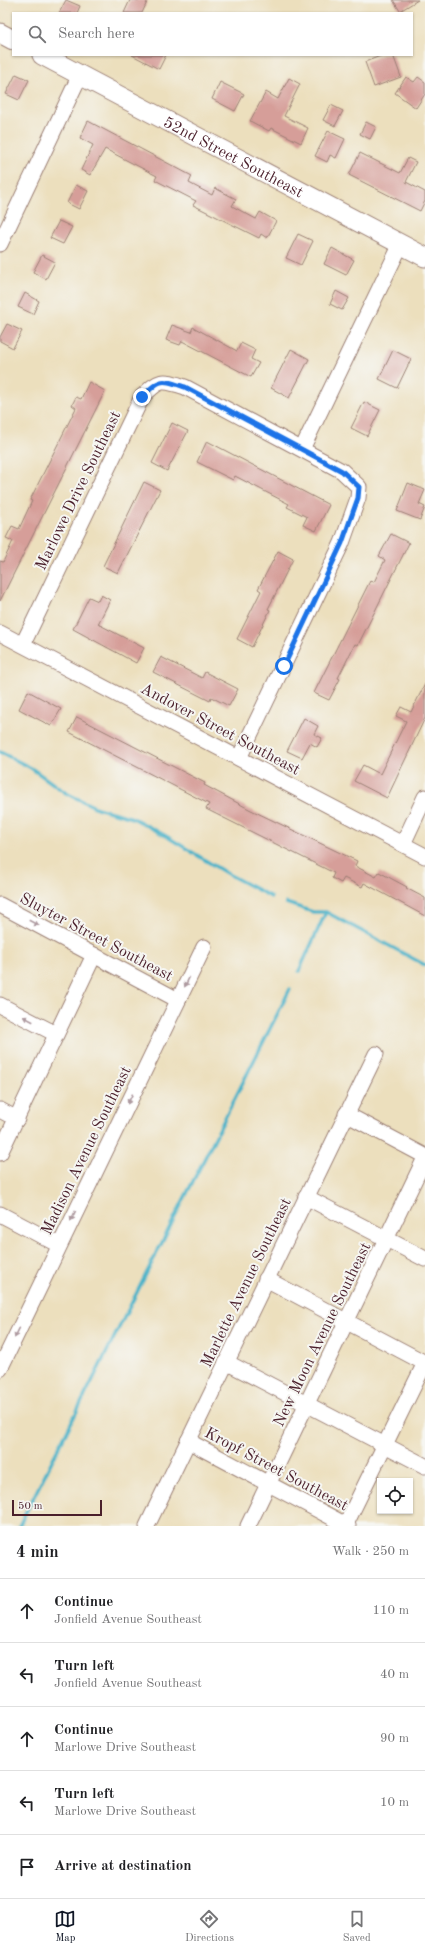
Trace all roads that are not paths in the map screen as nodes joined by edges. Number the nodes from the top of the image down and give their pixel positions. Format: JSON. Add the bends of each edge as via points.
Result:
{"nodes":[{"id":1,"x":0,"y":33,"type":"edge"},
{"id":2,"x":12,"y":39,"type":"edge"},
{"id":3,"x":44,"y":56,"type":"edge"},
{"id":4,"x":80,"y":75,"type":"junction"},
{"id":5,"x":0,"y":244,"type":"edge"},
{"id":6,"x":401,"y":244,"type":"junction"},
{"id":7,"x":425,"y":257,"type":"edge"},
{"id":8,"x":302,"y":449,"type":"junction"},
{"id":9,"x":0,"y":633,"type":"edge"},
{"id":10,"x":23,"y":644,"type":"junction"},
{"id":11,"x":239,"y":758,"type":"junction"},
{"id":12,"x":425,"y":797,"type":"edge"},
{"id":13,"x":403,"y":844,"type":"junction"},
{"id":14,"x":425,"y":856,"type":"edge"},
{"id":15,"x":0,"y":905,"type":"edge"},
{"id":16,"x":204,"y":947,"type":"dead end"},
{"id":17,"x":94,"y":956,"type":"junction"},
{"id":18,"x":178,"y":1000,"type":"junction"},
{"id":19,"x":0,"y":1005,"type":"edge"},
{"id":20,"x":56,"y":1034,"type":"junction"},
{"id":21,"x":376,"y":1054,"type":"dead end"},
{"id":22,"x":0,"y":1110,"type":"edge"},
{"id":23,"x":346,"y":1114,"type":"junction"},
{"id":24,"x":17,"y":1119,"type":"junction"},
{"id":25,"x":0,"y":1154,"type":"edge"},
{"id":26,"x":425,"y":1157,"type":"edge"},
{"id":27,"x":306,"y":1197,"type":"junction"},
{"id":28,"x":0,"y":1214,"type":"edge"},
{"id":29,"x":386,"y":1239,"type":"junction"},
{"id":30,"x":59,"y":1245,"type":"junction"},
{"id":31,"x":425,"y":1259,"type":"edge"},
{"id":32,"x":266,"y":1279,"type":"junction"},
{"id":33,"x":346,"y":1322,"type":"junction"},
{"id":34,"x":226,"y":1362,"type":"junction"},
{"id":35,"x":425,"y":1363,"type":"edge"},
{"id":36,"x":0,"y":1369,"type":"edge"},
{"id":37,"x":307,"y":1404,"type":"junction"},
{"id":38,"x":188,"y":1441,"type":"junction"},
{"id":39,"x":385,"y":1445,"type":"junction"},
{"id":40,"x":425,"y":1466,"type":"edge"},
{"id":41,"x":269,"y":1484,"type":"junction"},
{"id":42,"x":147,"y":1526,"type":"edge"},
{"id":43,"x":248,"y":1526,"type":"edge"},
{"id":44,"x":346,"y":1526,"type":"edge"}],
"edges":[{"from":1,"to":2,"type":"main road"},
{"from":3,"to":4,"type":"main road","name":"52nd Street Southeast"},
{"from":4,"to":5,"type":"street"},
{"from":4,"to":6,"type":"main road","name":"52nd Street Southeast"},
{"from":6,"to":7,"type":"main road","name":"52nd Street Southeast"},
{"from":6,"to":8,"type":"street"},
{"from":8,"to":10,"type":"street","name":"Marlowe Drive Southeast","via":[[185,387],[156,382],[142,397]]},
{"from":8,"to":11,"type":"street","via":[[352,479],[359,487],[358,498],[324,583]]},
{"from":9,"to":10,"type":"street","name":"Andover Street Southeast"},
{"from":10,"to":11,"type":"street","name":"Andover Street Southeast"},
{"from":11,"to":13,"type":"street","name":"Andover Street Southeast"},
{"from":12,"to":13,"type":"street"},
{"from":13,"to":14,"type":"street","name":"Andover Street Southeast"},
{"from":15,"to":17,"type":"street","name":"Sluyter Street Southeast","one_way":true},
{"from":16,"to":18,"type":"street","name":"Madison Avenue Southeast","one_way":true},
{"from":17,"to":18,"type":"street","name":"Sluyter Street Southeast"},
{"from":17,"to":20,"type":"street"},
{"from":18,"to":30,"type":"street","name":"Madison Avenue Southeast","one_way":true},
{"from":20,"to":19,"type":"street","one_way":true},
{"from":20,"to":24,"type":"street"},
{"from":21,"to":23,"type":"street","name":"Marlette Avenue Southeast"},
{"from":22,"to":24,"type":"street"},
{"from":23,"to":26,"type":"street"},
{"from":23,"to":27,"type":"street","name":"Marlette Avenue Southeast"},
{"from":24,"to":25,"type":"street"},
{"from":26,"to":29,"type":"street","name":"New Moon Avenue Southeast"},
{"from":27,"to":29,"type":"street"},
{"from":27,"to":32,"type":"street","name":"Marlette Avenue Southeast"},
{"from":28,"to":30,"type":"street"},
{"from":29,"to":31,"type":"street"},
{"from":29,"to":33,"type":"street","name":"New Moon Avenue Southeast"},
{"from":30,"to":36,"type":"street","name":"Madison Avenue Southeast","one_way":true},
{"from":32,"to":33,"type":"street"},
{"from":32,"to":34,"type":"street","name":"Marlette Avenue Southeast"},
{"from":33,"to":35,"type":"street"},
{"from":33,"to":37,"type":"street","name":"New Moon Avenue Southeast"},
{"from":34,"to":37,"type":"street"},
{"from":34,"to":38,"type":"street","name":"Marlette Avenue Southeast"},
{"from":35,"to":39,"type":"street"},
{"from":37,"to":39,"type":"street"},
{"from":37,"to":41,"type":"street","name":"New Moon Avenue Southeast"},
{"from":38,"to":41,"type":"street","name":"Kropf Street Southeast"},
{"from":38,"to":42,"type":"street","name":"Marlette Avenue Southeast"},
{"from":39,"to":40,"type":"street"},
{"from":39,"to":44,"type":"street"},
{"from":41,"to":43,"type":"street","name":"New Moon Avenue Southeast"},
{"from":41,"to":44,"type":"street","name":"Kropf Street Southeast"}]}
